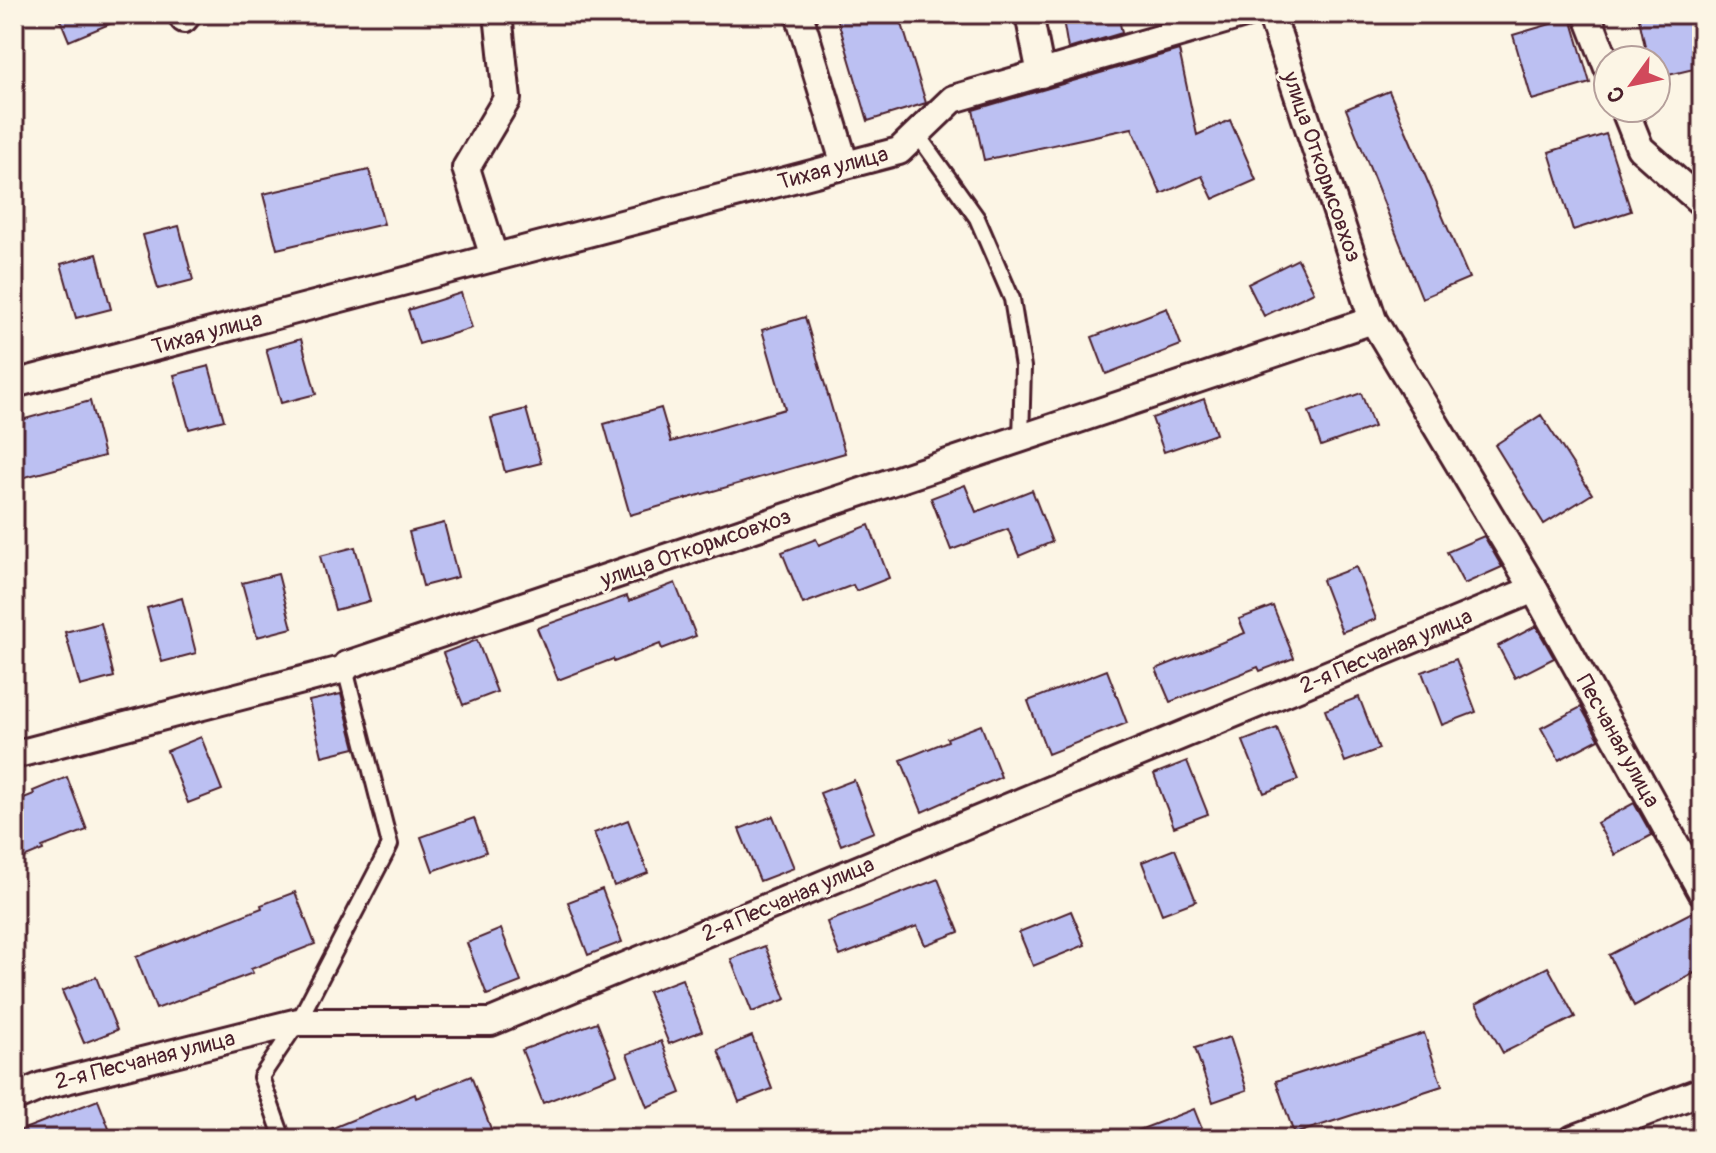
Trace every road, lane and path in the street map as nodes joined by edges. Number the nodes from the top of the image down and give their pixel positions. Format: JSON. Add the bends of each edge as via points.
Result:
{"nodes":[{"id":1,"x":498,"y":14,"type":"edge"},
{"id":2,"x":799,"y":14,"type":"edge"},
{"id":3,"x":1029,"y":14,"type":"edge"},
{"id":4,"x":1245,"y":14,"type":"edge"},
{"id":5,"x":1271,"y":14,"type":"edge"},
{"id":6,"x":1587,"y":14,"type":"edge"},
{"id":7,"x":1599,"y":44,"type":"edge"},
{"id":8,"x":1041,"y":74,"type":"junction"},
{"id":9,"x":1630,"y":124,"type":"edge"},
{"id":10,"x":917,"y":134,"type":"junction"},
{"id":11,"x":845,"y":165,"type":"junction"},
{"id":12,"x":1702,"y":203,"type":"edge"},
{"id":13,"x":494,"y":257,"type":"junction"},
{"id":14,"x":1373,"y":320,"type":"junction"},
{"id":15,"x":14,"y":384,"type":"edge"},
{"id":16,"x":1021,"y":439,"type":"junction"},
{"id":17,"x":1534,"y":589,"type":"junction"},
{"id":18,"x":345,"y":669,"type":"junction"},
{"id":19,"x":14,"y":755,"type":"edge"},
{"id":20,"x":1702,"y":892,"type":"edge"},
{"id":21,"x":298,"y":1022,"type":"junction"},
{"id":22,"x":1702,"y":1091,"type":"edge"},
{"id":23,"x":14,"y":1098,"type":"edge"},
{"id":24,"x":283,"y":1139,"type":"edge"},
{"id":25,"x":1573,"y":1139,"type":"edge"}],
"edges":[{"from":1,"to":13,"type":"street","via":[[507,99],[466,168]]},
{"from":2,"to":11,"type":"street"},
{"from":3,"to":8,"type":"street"},
{"from":4,"to":8,"type":"street","name":"Тихая улица"},
{"from":5,"to":14,"type":"street","name":"улица Откормсовхоз"},
{"from":6,"to":7,"type":"street"},
{"from":8,"to":10,"type":"street","name":"Тихая улица","via":[[953,99]]},
{"from":9,"to":12,"type":"street","via":[[1640,148]]},
{"from":10,"to":11,"type":"street","name":"Тихая улица","via":[[899,151]]},
{"from":10,"to":16,"type":"lane","via":[[977,218],[1012,299],[1023,367]]},
{"from":11,"to":13,"type":"street","name":"Тихая улица"},
{"from":13,"to":15,"type":"street","name":"Тихая улица"},
{"from":14,"to":16,"type":"street","name":"улица Откормсовхоз"},
{"from":14,"to":17,"type":"street","name":"улица Откормсовхоз"},
{"from":16,"to":18,"type":"street","name":"улица Откормсовхоз"},
{"from":17,"to":20,"type":"street","name":"Песчаная улица"},
{"from":17,"to":21,"type":"street","name":"2-я Песчаная улица","via":[[491,1022]]},
{"from":18,"to":19,"type":"street","name":"улица Откормсовхоз"},
{"from":18,"to":21,"type":"lane","via":[[390,845]]},
{"from":21,"to":23,"type":"street","name":"2-я Песчаная улица","via":[[42,1086]]},
{"from":21,"to":24,"type":"lane","via":[[261,1077]]},
{"from":22,"to":25,"type":"street"}]}
